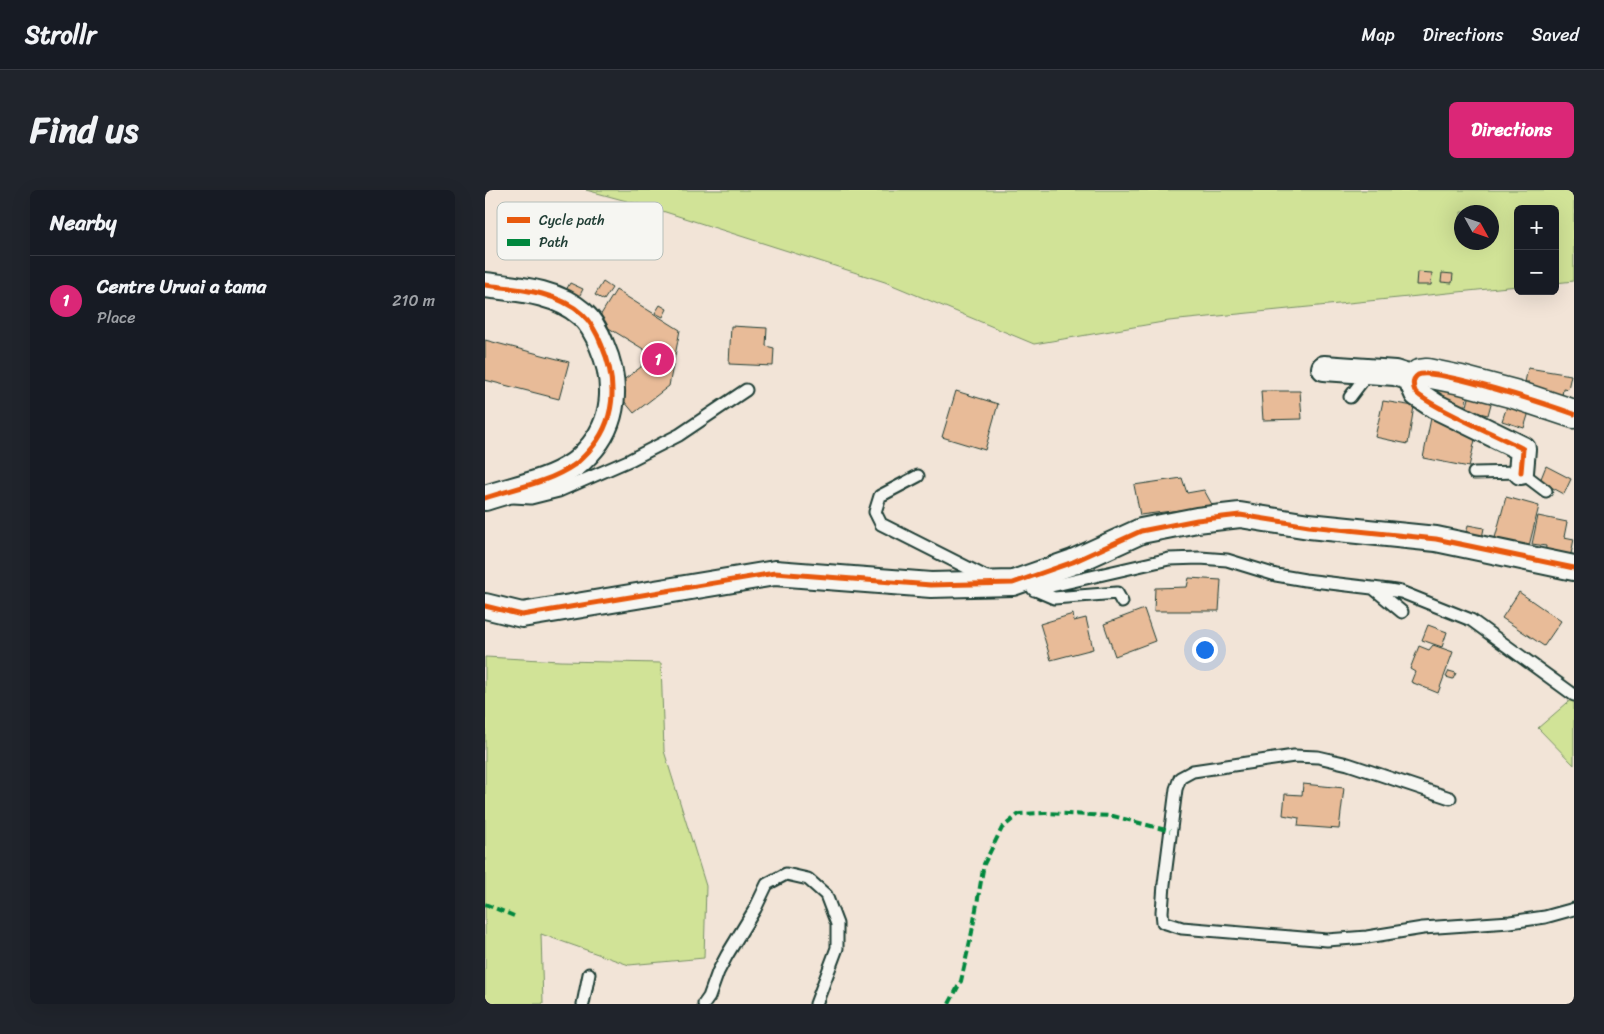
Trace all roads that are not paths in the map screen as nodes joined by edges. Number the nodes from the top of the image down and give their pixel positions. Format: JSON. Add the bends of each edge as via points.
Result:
{"nodes":[{"id":1,"x":485,"y":285,"type":"edge"},
{"id":2,"x":1324,"y":368,"type":"dead end"},
{"id":3,"x":1369,"y":372,"type":"junction"},
{"id":4,"x":1414,"y":379,"type":"junction"},
{"id":5,"x":746,"y":390,"type":"dead end"},
{"id":6,"x":1350,"y":397,"type":"dead end"},
{"id":7,"x":1574,"y":414,"type":"edge"},
{"id":8,"x":1521,"y":472,"type":"junction"},
{"id":9,"x":1475,"y":473,"type":"dead end"},
{"id":10,"x":918,"y":476,"type":"dead end"},
{"id":11,"x":1546,"y":491,"type":"dead end"},
{"id":12,"x":490,"y":496,"type":"edge"},
{"id":13,"x":1574,"y":568,"type":"edge"},
{"id":14,"x":998,"y":583,"type":"junction"},
{"id":15,"x":1031,"y":584,"type":"junction"},
{"id":16,"x":1373,"y":588,"type":"junction"},
{"id":17,"x":1122,"y":602,"type":"dead end"},
{"id":18,"x":485,"y":606,"type":"edge"},
{"id":19,"x":1402,"y":612,"type":"dead end"},
{"id":20,"x":1574,"y":695,"type":"edge"},
{"id":21,"x":1450,"y":798,"type":"dead end"},
{"id":22,"x":1574,"y":909,"type":"edge"},
{"id":23,"x":589,"y":974,"type":"dead end"},
{"id":24,"x":583,"y":1004,"type":"edge"},
{"id":25,"x":705,"y":1004,"type":"edge"},
{"id":26,"x":816,"y":1004,"type":"edge"}],
"edges":[{"from":1,"to":12,"type":"street","via":[[545,295],[566,302],[582,314],[595,327],[613,385],[604,429],[576,465],[547,479]]},
{"from":2,"to":3,"type":"street"},
{"from":3,"to":4,"type":"street"},
{"from":3,"to":6,"type":"lane"},
{"from":4,"to":7,"type":"street","via":[[1427,373],[1461,380]]},
{"from":4,"to":8,"type":"street","via":[[1417,394],[1435,406],[1523,449]]},
{"from":5,"to":12,"type":"lane","via":[[679,434],[559,491],[531,498]]},
{"from":8,"to":9,"type":"lane"},
{"from":8,"to":11,"type":"lane"},
{"from":10,"to":14,"type":"lane","via":[[880,496],[875,512],[881,524]]},
{"from":13,"to":15,"type":"street","via":[[1436,539],[1309,526],[1240,515],[1141,531]]},
{"from":14,"to":15,"type":"street"},
{"from":14,"to":18,"type":"street","via":[[931,585],[775,573],[522,615]]},
{"from":15,"to":16,"type":"lane","via":[[1169,559],[1200,558],[1227,560],[1305,580]]},
{"from":15,"to":17,"type":"lane","via":[[1055,598],[1117,594]]},
{"from":16,"to":19,"type":"lane"},
{"from":16,"to":20,"type":"lane","via":[[1401,592],[1471,620]]},
{"from":21,"to":22,"type":"lane","via":[[1348,764],[1307,756],[1193,771],[1180,778],[1176,789],[1164,884],[1163,922],[1182,928],[1327,940],[1423,928],[1510,922]]},
{"from":23,"to":24,"type":"lane"},
{"from":25,"to":26,"type":"lane","via":[[718,972],[767,884],[786,874],[808,878],[826,895],[837,924],[837,948]]}]}
